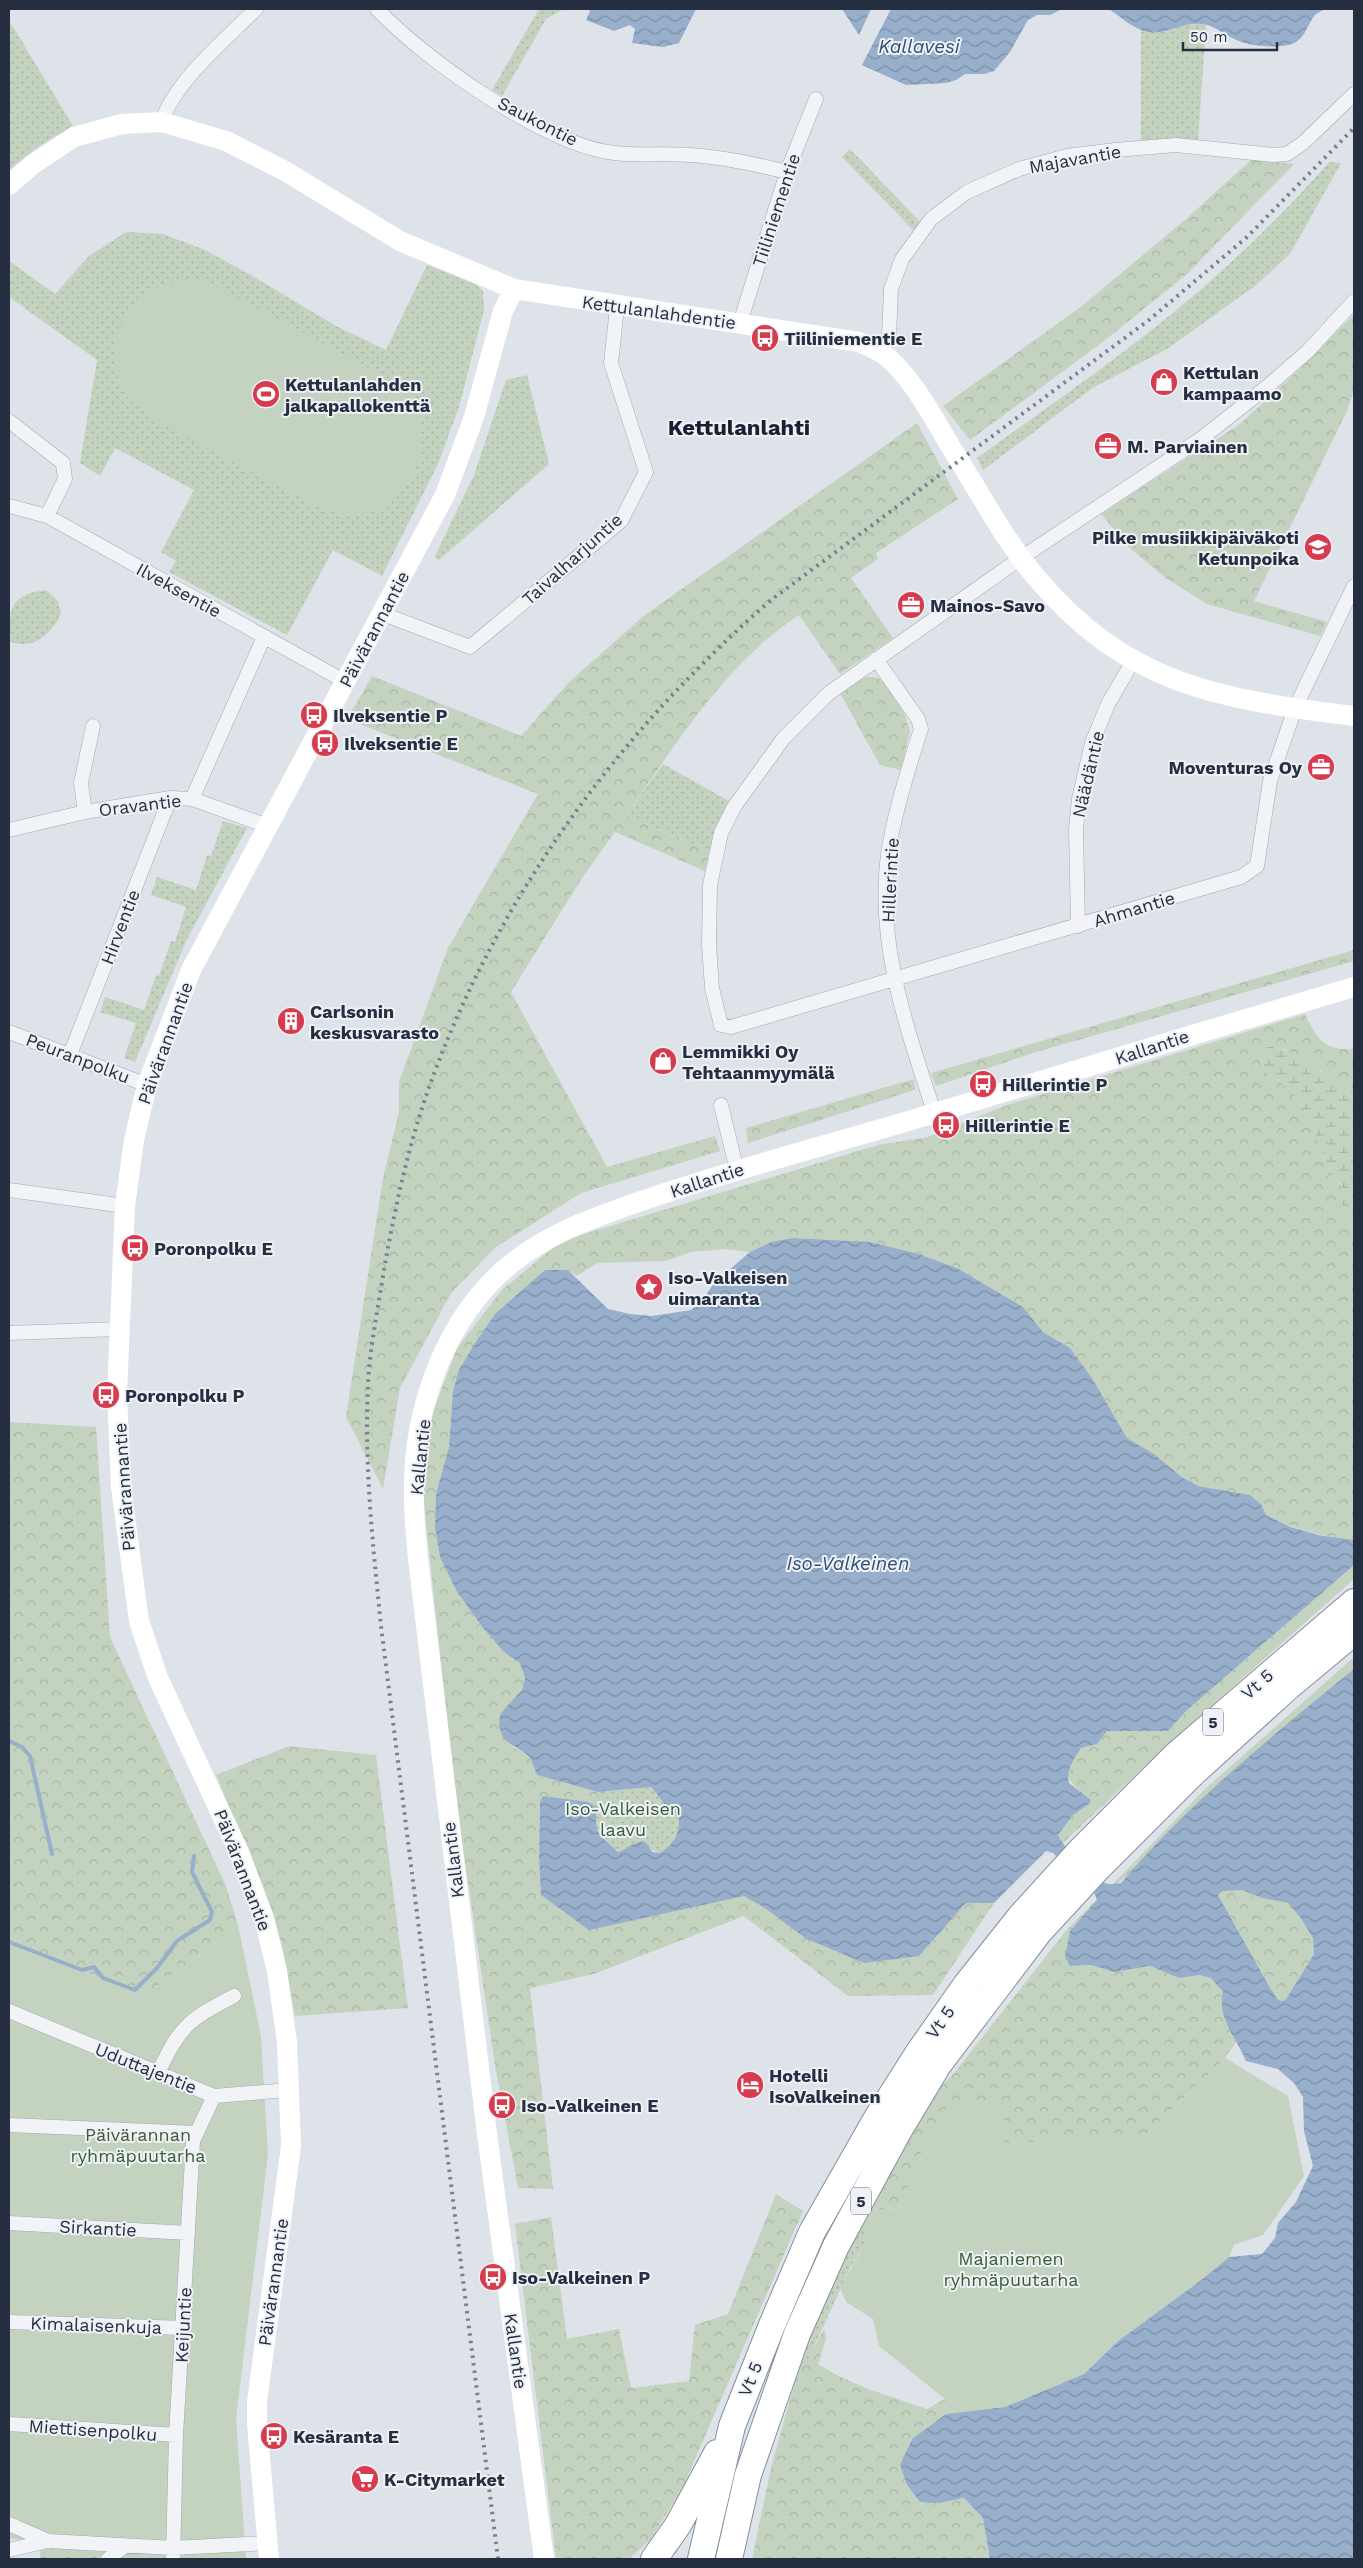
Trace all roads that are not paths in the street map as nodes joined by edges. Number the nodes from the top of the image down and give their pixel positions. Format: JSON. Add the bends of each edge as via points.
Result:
{"nodes":[{"id":1,"x":256,"y":9,"type":"edge"},
{"id":2,"x":377,"y":9,"type":"edge"},
{"id":3,"x":1354,"y":94,"type":"edge"},
{"id":4,"x":816,"y":99,"type":"dead end"},
{"id":5,"x":162,"y":122,"type":"junction"},
{"id":6,"x":787,"y":172,"type":"junction"},
{"id":7,"x":9,"y":185,"type":"edge"},
{"id":8,"x":514,"y":289,"type":"junction"},
{"id":9,"x":1354,"y":301,"type":"edge"},
{"id":10,"x":617,"y":307,"type":"junction"},
{"id":11,"x":740,"y":323,"type":"junction"},
{"id":12,"x":881,"y":352,"type":"junction"},
{"id":13,"x":9,"y":421,"type":"edge"},
{"id":14,"x":9,"y":506,"type":"edge"},
{"id":15,"x":47,"y":516,"type":"junction"},
{"id":16,"x":1021,"y":558,"type":"junction"},
{"id":17,"x":1354,"y":586,"type":"edge"},
{"id":18,"x":383,"y":614,"type":"junction"},
{"id":19,"x":264,"y":637,"type":"junction"},
{"id":20,"x":876,"y":659,"type":"junction"},
{"id":21,"x":1133,"y":661,"type":"junction"},
{"id":22,"x":346,"y":682,"type":"junction"},
{"id":23,"x":1295,"y":708,"type":"junction"},
{"id":24,"x":1354,"y":716,"type":"edge"},
{"id":25,"x":92,"y":726,"type":"dead end"},
{"id":26,"x":170,"y":798,"type":"junction"},
{"id":27,"x":192,"y":799,"type":"junction"},
{"id":28,"x":85,"y":812,"type":"junction"},
{"id":29,"x":268,"y":826,"type":"junction"},
{"id":30,"x":9,"y":830,"type":"edge"},
{"id":31,"x":1078,"y":926,"type":"junction"},
{"id":32,"x":893,"y":979,"type":"junction"},
{"id":33,"x":1354,"y":987,"type":"edge"},
{"id":34,"x":9,"y":1032,"type":"edge"},
{"id":35,"x":70,"y":1055,"type":"junction"},
{"id":36,"x":146,"y":1085,"type":"junction"},
{"id":37,"x":721,"y":1105,"type":"dead end"},
{"id":38,"x":934,"y":1112,"type":"junction"},
{"id":39,"x":736,"y":1170,"type":"junction"},
{"id":40,"x":9,"y":1190,"type":"edge"},
{"id":41,"x":125,"y":1206,"type":"junction"},
{"id":42,"x":119,"y":1329,"type":"junction"},
{"id":43,"x":9,"y":1333,"type":"edge"},
{"id":44,"x":1354,"y":1602,"type":"edge"},
{"id":45,"x":1354,"y":1632,"type":"edge"},
{"id":46,"x":1089,"y":1859,"type":"junction"},
{"id":47,"x":1070,"y":1879,"type":"junction"},
{"id":48,"x":234,"y":1996,"type":"dead end"},
{"id":49,"x":10,"y":2015,"type":"edge"},
{"id":50,"x":158,"y":2073,"type":"junction"},
{"id":51,"x":289,"y":2090,"type":"junction"},
{"id":52,"x":214,"y":2096,"type":"junction"},
{"id":53,"x":9,"y":2125,"type":"edge"},
{"id":54,"x":196,"y":2134,"type":"junction"},
{"id":55,"x":9,"y":2223,"type":"edge"},
{"id":56,"x":188,"y":2233,"type":"junction"},
{"id":57,"x":9,"y":2322,"type":"edge"},
{"id":58,"x":183,"y":2328,"type":"junction"},
{"id":59,"x":9,"y":2424,"type":"edge"},
{"id":60,"x":732,"y":2426,"type":"junction"},
{"id":61,"x":176,"y":2435,"type":"junction"},
{"id":62,"x":9,"y":2524,"type":"edge"},
{"id":63,"x":48,"y":2541,"type":"junction"},
{"id":64,"x":125,"y":2546,"type":"junction"},
{"id":65,"x":9,"y":2550,"type":"edge"},
{"id":66,"x":268,"y":2551,"type":"edge"},
{"id":67,"x":173,"y":2553,"type":"edge"},
{"id":68,"x":108,"y":2559,"type":"edge"},
{"id":69,"x":544,"y":2559,"type":"edge"},
{"id":70,"x":654,"y":2559,"type":"edge"},
{"id":71,"x":702,"y":2559,"type":"edge"},
{"id":72,"x":729,"y":2559,"type":"edge"}],
"edges":[{"from":1,"to":5,"type":"street","via":[[178,90],[166,107]]},
{"from":2,"to":6,"type":"street","name":"Saukontie","via":[[430,58],[525,119],[573,142],[612,153],[737,160]]},
{"from":3,"to":12,"type":"street","name":"Majavantie","via":[[1287,154],[1273,156],[1176,145],[1115,150],[1066,156],[1020,169],[967,192],[931,220],[902,259],[891,289],[889,336]]},
{"from":4,"to":6,"type":"street","name":"Tiiliniementie"},
{"from":5,"to":7,"type":"street","name":"Kettulanlahdentie","via":[[122,124],[74,137]]},
{"from":5,"to":8,"type":"street","name":"Kettulanlahdentie","via":[[226,141],[285,171],[400,241]]},
{"from":6,"to":11,"type":"street","name":"Tiiliniementie"},
{"from":8,"to":10,"type":"street","name":"Kettulanlahdentie"},
{"from":8,"to":18,"type":"street","name":"Päivärannantie","via":[[503,311],[474,417],[445,495]]},
{"from":9,"to":16,"type":"street","via":[[1308,351],[1202,438]]},
{"from":10,"to":11,"type":"street","name":"Kettulanlahdentie"},
{"from":10,"to":18,"type":"street","name":"Taivalharjuntie","via":[[611,363],[646,472],[621,521],[470,647]]},
{"from":11,"to":12,"type":"street","name":"Kettulanlahdentie","via":[[860,342]]},
{"from":12,"to":16,"type":"street","name":"Kettulanlahdentie","via":[[921,399]]},
{"from":13,"to":15,"type":"street","via":[[63,463],[65,479]]},
{"from":14,"to":15,"type":"street","name":"Ilveksentie"},
{"from":15,"to":19,"type":"street","name":"Ilveksentie"},
{"from":16,"to":20,"type":"street"},
{"from":16,"to":21,"type":"street","name":"Kettulanlahdentie","via":[[1070,614],[1102,642]]},
{"from":17,"to":23,"type":"street","name":"Ahmantie"},
{"from":18,"to":22,"type":"street","name":"Päivärannantie"},
{"from":19,"to":22,"type":"street","name":"Ilveksentie"},
{"from":19,"to":27,"type":"street"},
{"from":20,"to":32,"type":"street","name":"Hillerintie","via":[[918,719],[921,729],[898,804],[890,844],[886,927]]},
{"from":20,"to":32,"type":"street","name":"Ahmantie","via":[[829,693],[783,739],[734,807],[721,833],[710,885],[709,945],[712,988],[722,1025],[730,1027]]},
{"from":21,"to":23,"type":"street","name":"Kettulanlahdentie","via":[[1200,690]]},
{"from":21,"to":31,"type":"street","name":"Näädäntie","via":[[1108,704],[1092,742],[1079,799],[1076,829]]},
{"from":22,"to":29,"type":"street","name":"Päivärannantie"},
{"from":23,"to":24,"type":"street","name":"Kettulanlahdentie"},
{"from":23,"to":31,"type":"street","name":"Ahmantie","via":[[1270,781],[1257,866],[1241,877]]},
{"from":25,"to":28,"type":"street","via":[[82,783]]},
{"from":26,"to":27,"type":"street","name":"Oravantie"},
{"from":26,"to":28,"type":"street","name":"Oravantie"},
{"from":26,"to":35,"type":"street","name":"Hirventie"},
{"from":27,"to":29,"type":"street","name":"Oravantie"},
{"from":28,"to":30,"type":"street","name":"Oravantie"},
{"from":29,"to":36,"type":"street","name":"Päivärannantie","via":[[191,970]]},
{"from":31,"to":32,"type":"street","name":"Ahmantie"},
{"from":32,"to":38,"type":"street","name":"Hillerintie"},
{"from":33,"to":38,"type":"street","name":"Kallantie"},
{"from":34,"to":35,"type":"street","name":"Peuranpolku"},
{"from":35,"to":36,"type":"street","name":"Peuranpolku"},
{"from":36,"to":41,"type":"street","name":"Päivärannantie"},
{"from":37,"to":39,"type":"street"},
{"from":38,"to":39,"type":"street","name":"Kallantie"},
{"from":39,"to":69,"type":"street","name":"Kallantie","via":[[576,1224],[530,1251],[494,1279],[442,1353],[418,1438],[414,1485],[426,1638],[487,2134]]},
{"from":40,"to":41,"type":"street"},
{"from":41,"to":42,"type":"street","name":"Päivärannantie"},
{"from":42,"to":43,"type":"street"},
{"from":42,"to":51,"type":"street","name":"Päivärannantie","via":[[117,1393],[121,1487],[139,1621],[158,1678],[239,1852],[264,1918],[277,1971],[287,2042]]},
{"from":44,"to":46,"type":"highway","name":"Vt 5","number":"5","via":[[1176,1755]]},
{"from":45,"to":46,"type":"highway","name":"Vt 5","number":"5"},
{"from":46,"to":47,"type":"highway","name":"Vt 5","number":"5"},
{"from":47,"to":60,"type":"highway","name":"Vt 5","number":"5","via":[[1020,1917],[966,1985],[877,2118],[812,2232]]},
{"from":47,"to":72,"type":"highway","name":"Vt 5","number":"5","via":[[1040,1932],[938,2065],[836,2246],[797,2334],[748,2474]]},
{"from":48,"to":50,"type":"street","via":[[200,2014],[181,2030]]},
{"from":49,"to":50,"type":"street","name":"Uduttajentie"},
{"from":50,"to":52,"type":"street","name":"Uduttajentie"},
{"from":51,"to":52,"type":"street","name":"Uduttajentie"},
{"from":51,"to":66,"type":"street","name":"Päivärannantie","via":[[292,2146],[257,2402]]},
{"from":52,"to":54,"type":"street","name":"Keijuntie"},
{"from":53,"to":54,"type":"street"},
{"from":54,"to":56,"type":"street","name":"Keijuntie","via":[[192,2141]]},
{"from":55,"to":56,"type":"street","name":"Sirkantie"},
{"from":56,"to":58,"type":"street","name":"Keijuntie"},
{"from":57,"to":58,"type":"street","name":"Kimalaisenkuja"},
{"from":58,"to":61,"type":"street","name":"Keijuntie"},
{"from":59,"to":61,"type":"street","name":"Miettisenpolku"},
{"from":60,"to":70,"type":"highway","via":[[678,2525]]},
{"from":60,"to":71,"type":"highway","name":"Vt 5","number":"5"},
{"from":61,"to":67,"type":"street","name":"Keijuntie"},
{"from":62,"to":63,"type":"street"},
{"from":63,"to":64,"type":"street"},
{"from":63,"to":65,"type":"street"},
{"from":64,"to":67,"type":"street"},
{"from":64,"to":68,"type":"street"},
{"from":66,"to":67,"type":"street"}]}
